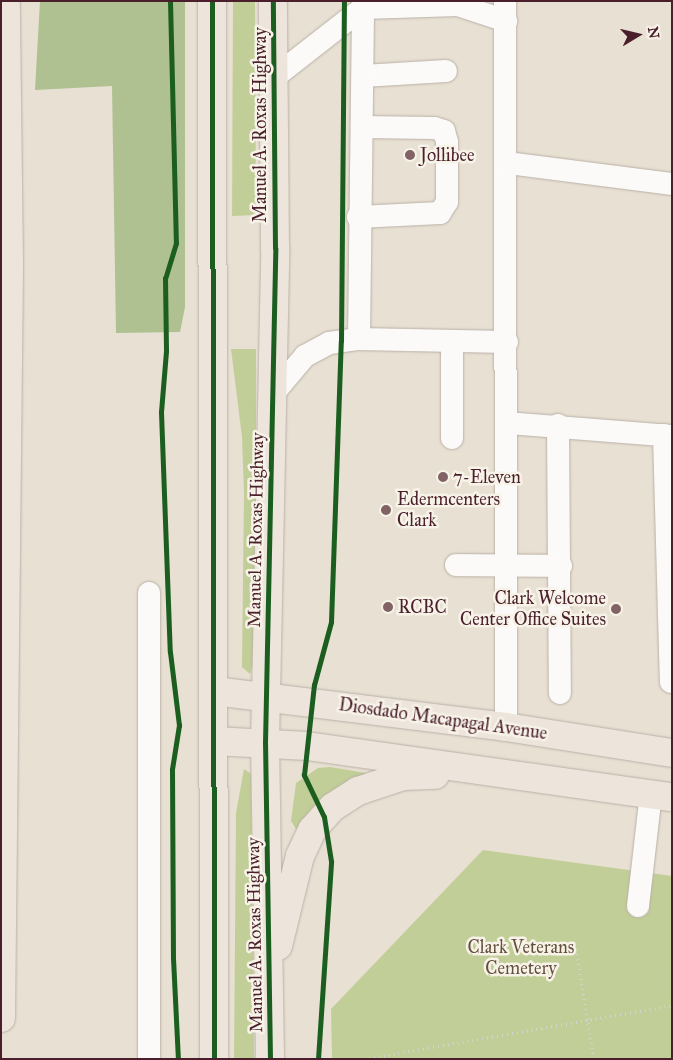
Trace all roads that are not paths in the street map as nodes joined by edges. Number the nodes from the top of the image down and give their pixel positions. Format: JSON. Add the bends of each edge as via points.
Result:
{"nodes":[{"id":1,"x":6,"y":1,"type":"edge"},
{"id":2,"x":212,"y":1,"type":"edge"},
{"id":3,"x":273,"y":1,"type":"edge"},
{"id":4,"x":446,"y":3,"type":"edge"},
{"id":5,"x":363,"y":4,"type":"edge"},
{"id":6,"x":505,"y":11,"type":"edge"},
{"id":7,"x":446,"y":71,"type":"dead end"},
{"id":8,"x":363,"y":76,"type":"junction"},
{"id":9,"x":272,"y":79,"type":"junction"},
{"id":10,"x":362,"y":127,"type":"junction"},
{"id":11,"x":508,"y":162,"type":"junction"},
{"id":12,"x":672,"y":184,"type":"edge"},
{"id":13,"x":358,"y":216,"type":"junction"},
{"id":14,"x":5,"y":260,"type":"edge"},
{"id":15,"x":359,"y":339,"type":"junction"},
{"id":16,"x":452,"y":342,"type":"junction"},
{"id":17,"x":507,"y":342,"type":"junction"},
{"id":18,"x":4,"y":374,"type":"edge"},
{"id":19,"x":272,"y":394,"type":"junction"},
{"id":20,"x":507,"y":423,"type":"junction"},
{"id":21,"x":558,"y":426,"type":"junction"},
{"id":22,"x":668,"y":436,"type":"edge"},
{"id":23,"x":452,"y":438,"type":"dead end"},
{"id":24,"x":456,"y":565,"type":"dead end"},
{"id":25,"x":506,"y":565,"type":"junction"},
{"id":26,"x":560,"y":566,"type":"junction"},
{"id":27,"x":149,"y":593,"type":"dead end"},
{"id":28,"x":671,"y":682,"type":"edge"},
{"id":29,"x":214,"y":691,"type":"junction"},
{"id":30,"x":560,"y":694,"type":"dead end"},
{"id":31,"x":266,"y":695,"type":"junction"},
{"id":32,"x":506,"y":727,"type":"junction"},
{"id":33,"x":214,"y":741,"type":"junction"},
{"id":34,"x":265,"y":743,"type":"junction"},
{"id":35,"x":672,"y":753,"type":"edge"},
{"id":36,"x":509,"y":773,"type":"junction"},
{"id":37,"x":2,"y":780,"type":"edge"},
{"id":38,"x":661,"y":795,"type":"edge"},
{"id":39,"x":638,"y":906,"type":"dead end"},
{"id":40,"x":270,"y":981,"type":"junction"},
{"id":41,"x":1,"y":1018,"type":"edge"},
{"id":42,"x":149,"y":1059,"type":"edge"},
{"id":43,"x":214,"y":1059,"type":"edge"},
{"id":44,"x":270,"y":1059,"type":"edge"}],
"edges":[{"from":1,"to":14,"type":"main road"},
{"from":2,"to":29,"type":"main road"},
{"from":3,"to":9,"type":"main road","name":"Manuel A. Roxas Highway"},
{"from":4,"to":5,"type":"street"},
{"from":4,"to":6,"type":"street"},
{"from":5,"to":8,"type":"street"},
{"from":5,"to":9,"type":"street"},
{"from":6,"to":11,"type":"street"},
{"from":7,"to":8,"type":"street"},
{"from":8,"to":10,"type":"street"},
{"from":9,"to":19,"type":"main road","name":"Manuel A. Roxas Highway"},
{"from":10,"to":13,"type":"street"},
{"from":10,"to":13,"type":"street","via":[[434,128],[444,131],[447,142],[447,202],[440,213]]},
{"from":11,"to":12,"type":"street"},
{"from":11,"to":17,"type":"street"},
{"from":13,"to":15,"type":"street"},
{"from":14,"to":18,"type":"main road"},
{"from":15,"to":16,"type":"street"},
{"from":15,"to":19,"type":"street","via":[[329,343],[313,350]]},
{"from":16,"to":17,"type":"street"},
{"from":16,"to":23,"type":"street"},
{"from":17,"to":20,"type":"street"},
{"from":18,"to":37,"type":"main road"},
{"from":19,"to":31,"type":"main road","name":"Manuel A. Roxas Highway"},
{"from":20,"to":21,"type":"street"},
{"from":20,"to":25,"type":"street"},
{"from":21,"to":22,"type":"street"},
{"from":21,"to":26,"type":"street"},
{"from":22,"to":28,"type":"street"},
{"from":24,"to":25,"type":"street"},
{"from":25,"to":26,"type":"street"},
{"from":25,"to":32,"type":"street"},
{"from":26,"to":30,"type":"street"},
{"from":27,"to":42,"type":"street"},
{"from":29,"to":31,"type":"main road","name":"Diosdado Macapagal Avenue"},
{"from":29,"to":33,"type":"main road"},
{"from":31,"to":32,"type":"main road","name":"Diosdado Macapagal Avenue"},
{"from":31,"to":34,"type":"main road","name":"Manuel A. Roxas Highway"},
{"from":32,"to":35,"type":"main road","name":"Diosdado Macapagal Avenue"},
{"from":33,"to":34,"type":"main road"},
{"from":33,"to":43,"type":"main road"},
{"from":34,"to":36,"type":"main road"},
{"from":34,"to":40,"type":"main road","name":"Manuel A. Roxas Highway"},
{"from":36,"to":38,"type":"main road"},
{"from":36,"to":40,"type":"main road","via":[[402,776],[358,791],[333,808],[312,830],[300,856]]},
{"from":37,"to":41,"type":"main road"},
{"from":38,"to":39,"type":"street"},
{"from":40,"to":44,"type":"main road","name":"Manuel A. Roxas Highway"}]}
